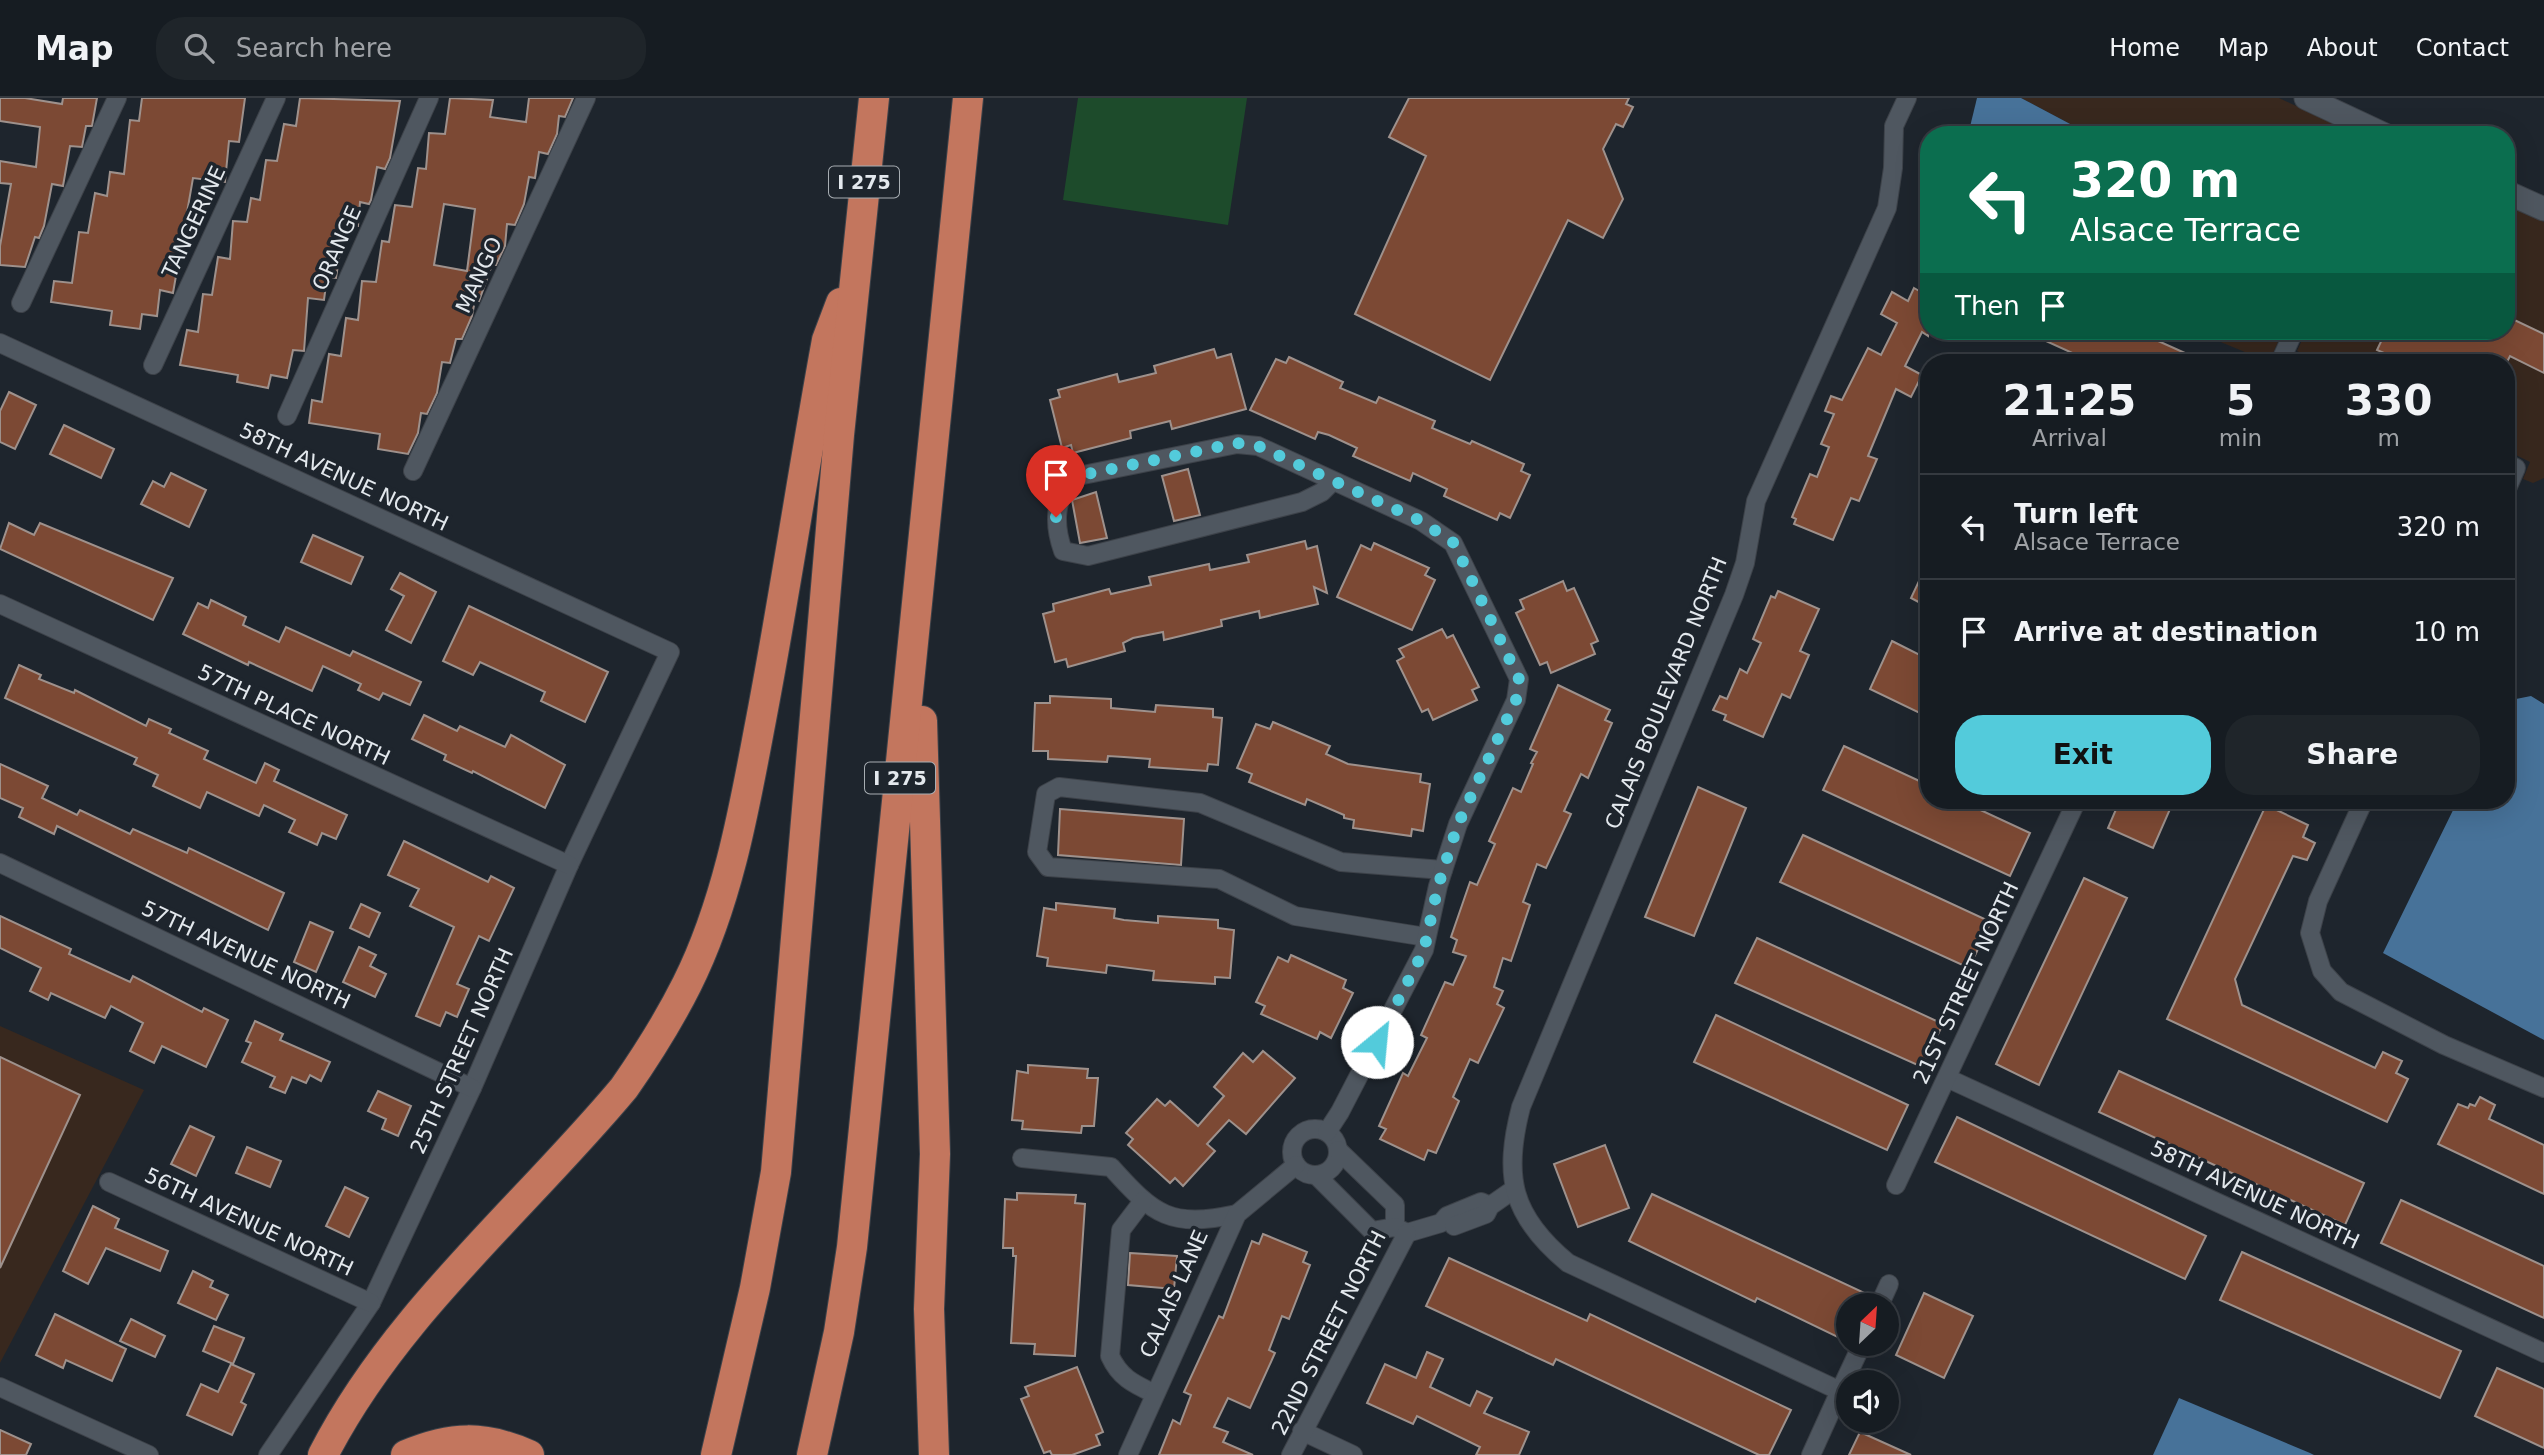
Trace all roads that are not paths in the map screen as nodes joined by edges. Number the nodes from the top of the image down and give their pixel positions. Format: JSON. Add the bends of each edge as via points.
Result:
{"nodes":[{"id":1,"x":117,"y":98,"type":"edge"},
{"id":2,"x":276,"y":98,"type":"edge"},
{"id":3,"x":429,"y":98,"type":"edge"},
{"id":4,"x":586,"y":98,"type":"edge"},
{"id":5,"x":874,"y":98,"type":"edge"},
{"id":6,"x":968,"y":98,"type":"edge"},
{"id":7,"x":1908,"y":98,"type":"edge"},
{"id":8,"x":2306,"y":98,"type":"edge"},
{"id":9,"x":2366,"y":126,"type":"edge"},
{"id":10,"x":2515,"y":196,"type":"edge"},
{"id":11,"x":2544,"y":209,"type":"edge"},
{"id":12,"x":854,"y":266,"type":"junction"},
{"id":13,"x":21,"y":303,"type":"dead end"},
{"id":14,"x":0,"y":343,"type":"edge"},
{"id":15,"x":153,"y":365,"type":"dead end"},
{"id":16,"x":287,"y":416,"type":"dead end"},
{"id":17,"x":413,"y":471,"type":"dead end"},
{"id":18,"x":1333,"y":481,"type":"junction"},
{"id":19,"x":922,"y":557,"type":"junction"},
{"id":20,"x":0,"y":604,"type":"edge"},
{"id":21,"x":670,"y":652,"type":"joint"},
{"id":22,"x":2073,"y":809,"type":"edge"},
{"id":23,"x":2360,"y":809,"type":"edge"},
{"id":24,"x":0,"y":863,"type":"edge"},
{"id":25,"x":569,"y":865,"type":"junction"},
{"id":26,"x":1443,"y":870,"type":"junction"},
{"id":27,"x":1426,"y":937,"type":"junction"},
{"id":28,"x":1947,"y":1078,"type":"junction"},
{"id":29,"x":472,"y":1088,"type":"junction"},
{"id":30,"x":2544,"y":1088,"type":"edge"},
{"id":31,"x":1327,"y":1132,"type":"junction"},
{"id":32,"x":1338,"y":1150,"type":"junction"},
{"id":33,"x":1022,"y":1158,"type":"dead end"},
{"id":34,"x":1296,"y":1166,"type":"junction"},
{"id":35,"x":1316,"y":1175,"type":"junction"},
{"id":36,"x":109,"y":1182,"type":"dead end"},
{"id":37,"x":1896,"y":1185,"type":"dead end"},
{"id":38,"x":1513,"y":1190,"type":"junction"},
{"id":39,"x":1143,"y":1201,"type":"junction"},
{"id":40,"x":1237,"y":1214,"type":"junction"},
{"id":41,"x":1401,"y":1230,"type":"junction"},
{"id":42,"x":1889,"y":1284,"type":"dead end"},
{"id":43,"x":1885,"y":1293,"type":"edge"},
{"id":44,"x":370,"y":1303,"type":"junction"},
{"id":45,"x":2544,"y":1353,"type":"edge"},
{"id":46,"x":0,"y":1387,"type":"edge"},
{"id":47,"x":1836,"y":1389,"type":"edge"},
{"id":48,"x":1155,"y":1394,"type":"junction"},
{"id":49,"x":1836,"y":1400,"type":"edge"},
{"id":50,"x":1302,"y":1432,"type":"junction"},
{"id":51,"x":149,"y":1455,"type":"edge"},
{"id":52,"x":268,"y":1455,"type":"edge"},
{"id":53,"x":323,"y":1455,"type":"edge"},
{"id":54,"x":406,"y":1455,"type":"edge"},
{"id":55,"x":529,"y":1455,"type":"edge"},
{"id":56,"x":716,"y":1455,"type":"edge"},
{"id":57,"x":811,"y":1455,"type":"edge"},
{"id":58,"x":934,"y":1455,"type":"edge"},
{"id":59,"x":1128,"y":1455,"type":"edge"},
{"id":60,"x":1291,"y":1455,"type":"edge"},
{"id":61,"x":1353,"y":1455,"type":"edge"},
{"id":62,"x":1811,"y":1455,"type":"edge"}],
"edges":[{"from":1,"to":13,"type":"street"},
{"from":2,"to":15,"type":"street","name":"TANGERINE"},
{"from":3,"to":16,"type":"street","name":"ORANGE"},
{"from":4,"to":17,"type":"street","name":"MANGO"},
{"from":5,"to":12,"type":"highway","number":"I 275"},
{"from":6,"to":19,"type":"highway","number":"I 275"},
{"from":7,"to":38,"type":"street","name":"CALAIS BOULEVARD NORTH","via":[[1894,126],[1886,208],[1756,501],[1734,595],[1521,1107],[1511,1146]]},
{"from":8,"to":9,"type":"street"},
{"from":10,"to":11,"type":"street"},
{"from":12,"to":53,"type":"highway","via":[[827,340],[786,593],[732,855],[714,919],[688,983],[624,1088],[386,1353],[348,1406]]},
{"from":12,"to":56,"type":"highway","number":"I 275","via":[[776,1172],[755,1288]]},
{"from":14,"to":21,"type":"street","name":"58TH AVENUE NORTH"},
{"from":18,"to":18,"type":"street","via":[[1258,446],[1237,443],[1068,478],[1056,502],[1056,532],[1063,551],[1088,556],[1303,502]]},
{"from":18,"to":26,"type":"street","via":[[1421,521],[1454,543],[1519,679],[1516,700],[1458,824]]},
{"from":19,"to":57,"type":"highway","number":"I 275","via":[[852,1247],[839,1332]]},
{"from":19,"to":58,"type":"highway","via":[[922,720],[935,1154],[929,1309]]},
{"from":20,"to":25,"type":"street","name":"57TH PLACE NORTH"},
{"from":21,"to":25,"type":"street","name":"25TH STREET NORTH"},
{"from":22,"to":28,"type":"street","name":"21ST STREET NORTH"},
{"from":23,"to":30,"type":"street","via":[[2318,901],[2310,933],[2322,971],[2341,992],[2444,1045]]},
{"from":24,"to":29,"type":"street","name":"57TH AVENUE NORTH"},
{"from":25,"to":29,"type":"street","name":"25TH STREET NORTH"},
{"from":26,"to":27,"type":"street"},
{"from":26,"to":27,"type":"street","via":[[1341,862],[1200,803],[1059,787],[1046,794],[1038,852],[1048,867],[1219,879],[1295,916]]},
{"from":27,"to":31,"type":"street","via":[[1407,984]]},
{"from":28,"to":37,"type":"street","name":"21ST STREET NORTH"},
{"from":28,"to":45,"type":"street","name":"58TH AVENUE NORTH"},
{"from":29,"to":44,"type":"street","name":"25TH STREET NORTH"},
{"from":31,"to":32,"type":"street"},
{"from":31,"to":34,"type":"street","via":[[1311,1129],[1297,1136],[1292,1150]]},
{"from":32,"to":35,"type":"street","via":[[1330,1170]]},
{"from":32,"to":41,"type":"street","via":[[1395,1205]]},
{"from":33,"to":39,"type":"street","name":"CALAIS LANE","via":[[1111,1167]]},
{"from":34,"to":35,"type":"street"},
{"from":34,"to":40,"type":"street","name":"CALAIS LANE"},
{"from":35,"to":41,"type":"street","via":[[1372,1231]]},
{"from":36,"to":44,"type":"street","name":"56TH AVENUE NORTH"},
{"from":38,"to":41,"type":"street","via":[[1490,1206],[1481,1202],[1441,1223]]},
{"from":38,"to":47,"type":"street","name":"CALAIS BOULEVARD NORTH","via":[[1541,1241],[1568,1263]]},
{"from":39,"to":40,"type":"street","name":"CALAIS LANE","via":[[1178,1219]]},
{"from":39,"to":48,"type":"street","name":"CALAIS LANE","via":[[1121,1230],[1110,1356],[1129,1382]]},
{"from":40,"to":48,"type":"street","name":"CALAIS LANE"},
{"from":41,"to":50,"type":"street","name":"22ND STREET NORTH"},
{"from":42,"to":43,"type":"street"},
{"from":44,"to":52,"type":"street","name":"25TH STREET NORTH"},
{"from":46,"to":51,"type":"street"},
{"from":48,"to":59,"type":"street","name":"CALAIS LANE"},
{"from":49,"to":62,"type":"street"},
{"from":50,"to":60,"type":"street","name":"22ND STREET NORTH"},
{"from":50,"to":61,"type":"street"},
{"from":54,"to":55,"type":"highway","via":[[435,1443],[469,1439],[504,1444]]}]}
